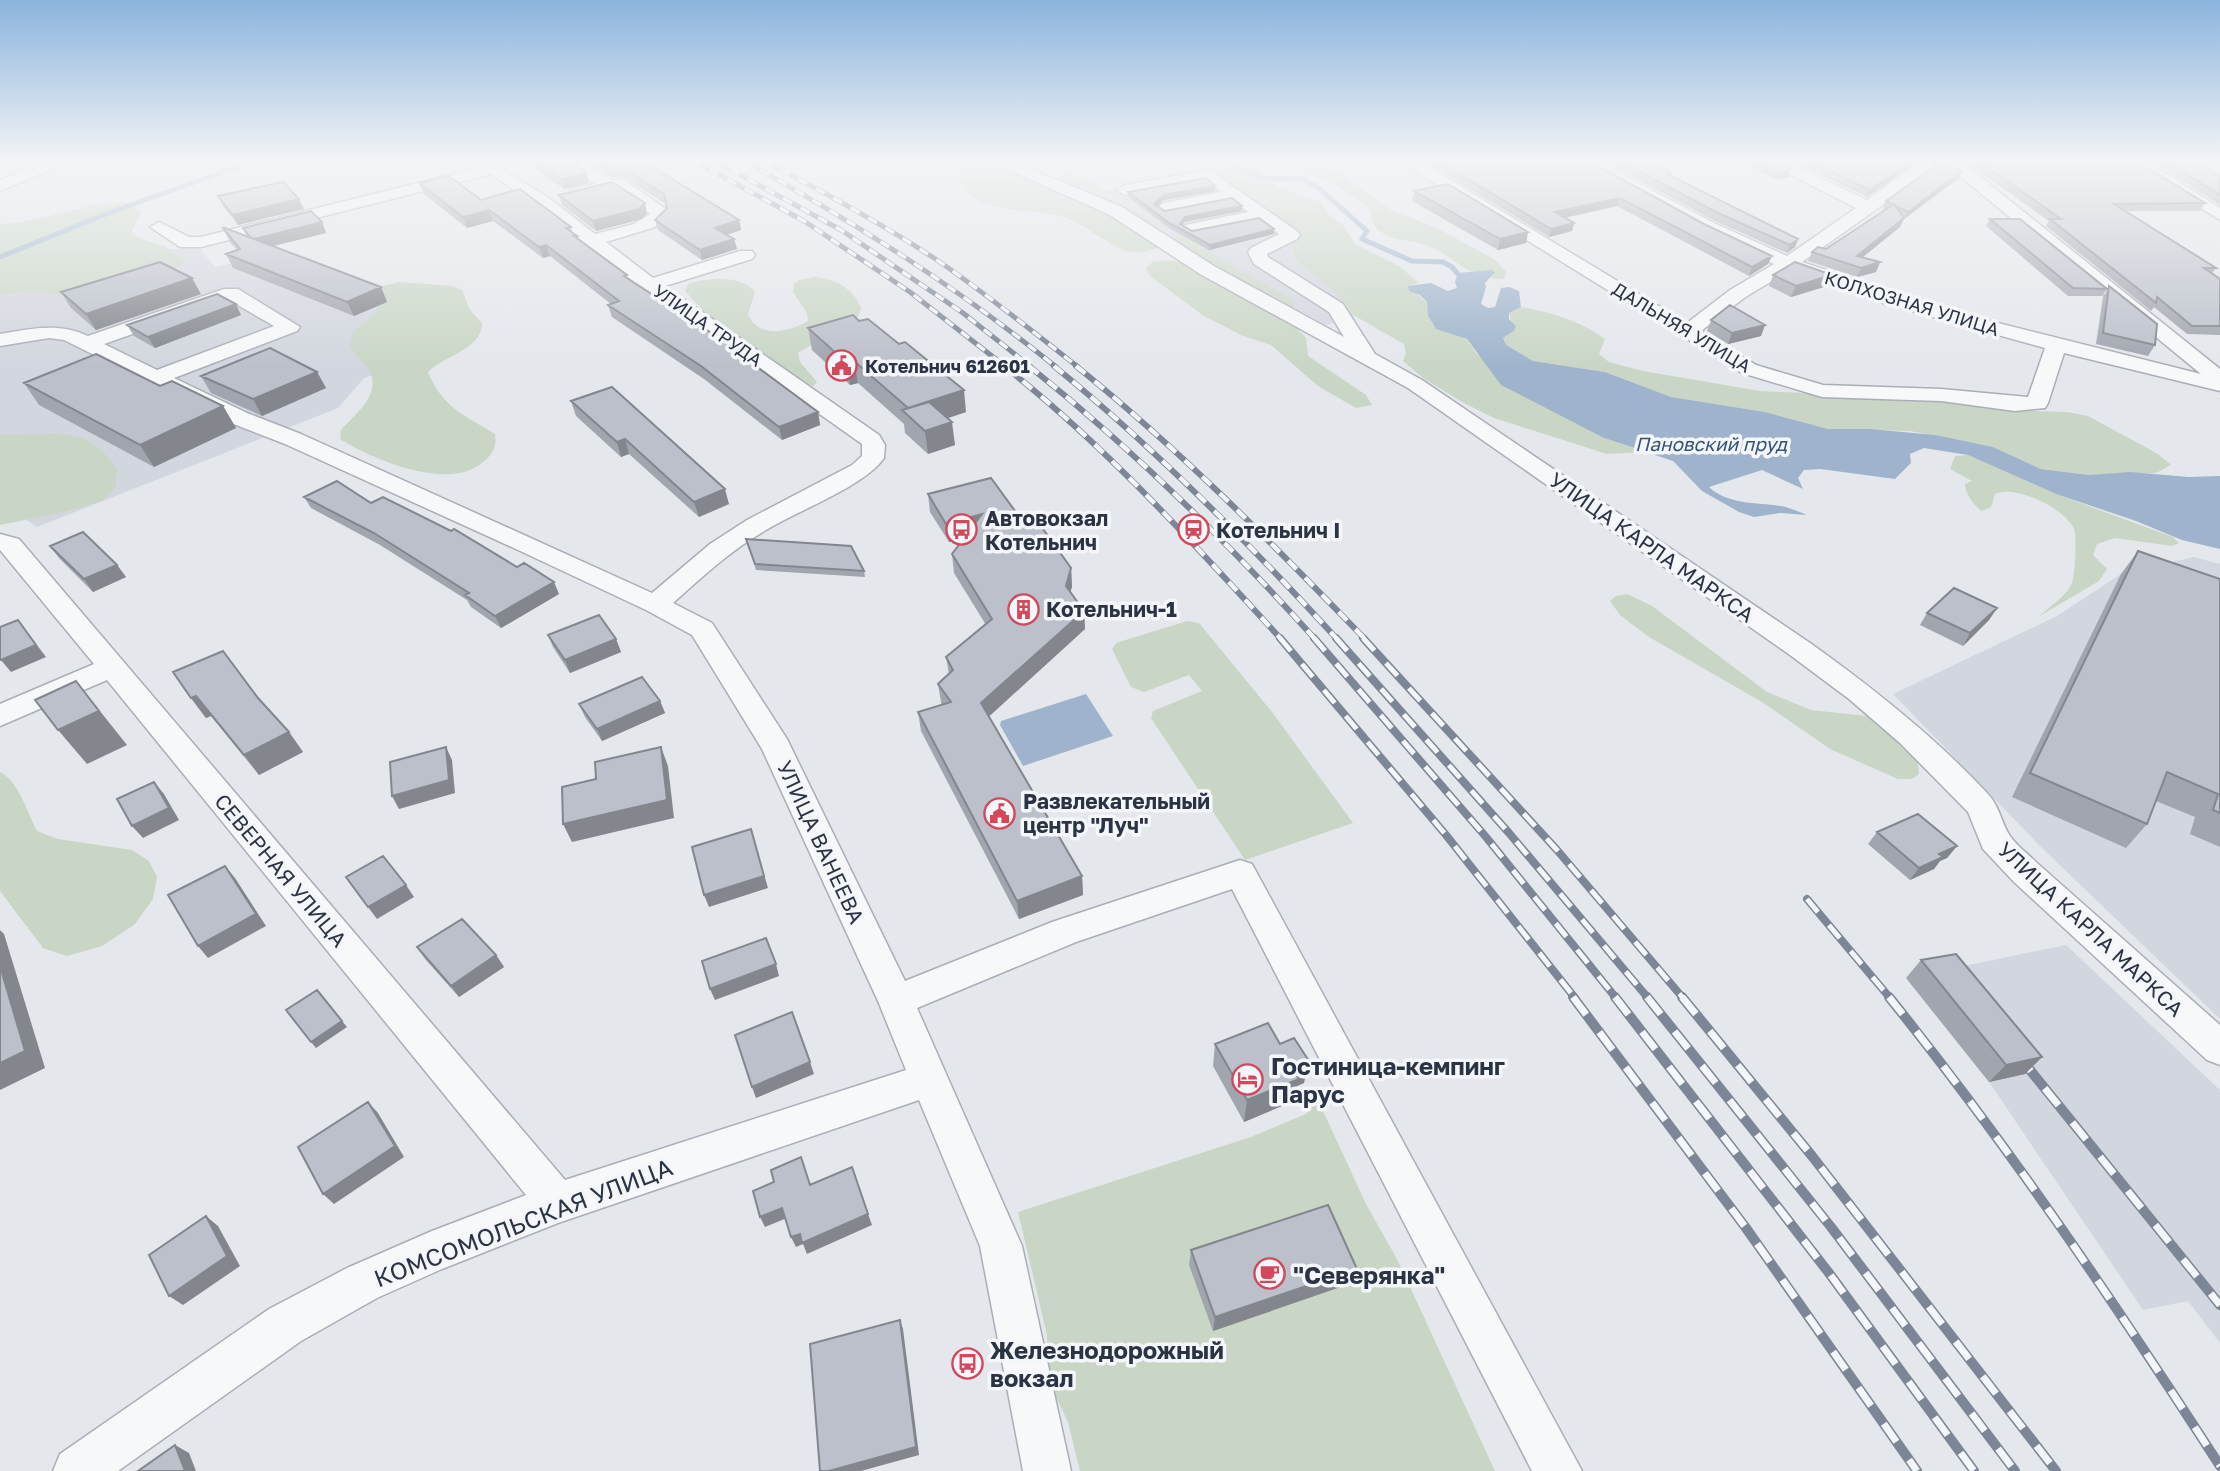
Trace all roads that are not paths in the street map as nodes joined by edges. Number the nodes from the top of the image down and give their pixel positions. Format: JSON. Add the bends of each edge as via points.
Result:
{"nodes":[{"id":1,"x":162,"y":229,"type":"edge"},
{"id":2,"x":251,"y":229,"type":"edge"},
{"id":3,"x":577,"y":229,"type":"edge"},
{"id":4,"x":635,"y":229,"type":"edge"},
{"id":5,"x":1143,"y":229,"type":"edge"},
{"id":6,"x":1282,"y":229,"type":"edge"},
{"id":7,"x":1518,"y":229,"type":"edge"},
{"id":8,"x":1719,"y":229,"type":"edge"},
{"id":9,"x":1836,"y":229,"type":"edge"},
{"id":10,"x":2034,"y":229,"type":"edge"},
{"id":11,"x":592,"y":240,"type":"junction"},
{"id":12,"x":746,"y":255,"type":"dead end"},
{"id":13,"x":1788,"y":263,"type":"junction"},
{"id":14,"x":650,"y":285,"type":"junction"},
{"id":15,"x":1687,"y":332,"type":"junction"},
{"id":16,"x":0,"y":340,"type":"edge"},
{"id":17,"x":87,"y":343,"type":"junction"},
{"id":18,"x":2057,"y":344,"type":"junction"},
{"id":19,"x":1367,"y":358,"type":"junction"},
{"id":20,"x":157,"y":377,"type":"junction"},
{"id":21,"x":2220,"y":379,"type":"edge"},
{"id":22,"x":2220,"y":385,"type":"edge"},
{"id":23,"x":0,"y":542,"type":"edge"},
{"id":24,"x":655,"y":604,"type":"junction"},
{"id":25,"x":112,"y":667,"type":"junction"},
{"id":26,"x":0,"y":716,"type":"edge"},
{"id":27,"x":896,"y":1001,"type":"junction"},
{"id":28,"x":2220,"y":1048,"type":"edge"},
{"id":29,"x":928,"y":1080,"type":"junction"},
{"id":30,"x":558,"y":1203,"type":"junction"},
{"id":31,"x":77,"y":1471,"type":"edge"},
{"id":32,"x":1046,"y":1471,"type":"edge"},
{"id":33,"x":1558,"y":1471,"type":"edge"}],
"edges":[{"from":1,"to":2,"type":"street","name":"УЛИЦА ТРУДА","via":[[186,243]]},
{"from":3,"to":11,"type":"street","name":"УЛИЦА ТРУДА"},
{"from":4,"to":11,"type":"street"},
{"from":5,"to":19,"type":"street","name":"УЛИЦА КАРЛА МАРКСА","via":[[1207,270]]},
{"from":6,"to":19,"type":"street","via":[[1291,235],[1257,252],[1260,260],[1336,308]]},
{"from":7,"to":15,"type":"street","name":"ДАЛЬНЯЯ УЛИЦА"},
{"from":8,"to":13,"type":"street","name":"КОЛХОЗНАЯ УЛИЦА"},
{"from":9,"to":13,"type":"street"},
{"from":10,"to":21,"type":"street"},
{"from":11,"to":14,"type":"street","name":"УЛИЦА ТРУДА"},
{"from":12,"to":14,"type":"street"},
{"from":13,"to":15,"type":"street"},
{"from":13,"to":18,"type":"street","name":"КОЛХОЗНАЯ УЛИЦА","via":[[1902,304]]},
{"from":14,"to":24,"type":"street","name":"УЛИЦА ТРУДА","via":[[864,433],[875,452],[860,470],[719,549]]},
{"from":15,"to":18,"type":"street","name":"ДАЛЬНЯЯ УЛИЦА","via":[[1749,369],[1822,391],[2037,403]]},
{"from":16,"to":17,"type":"street","name":"УЛИЦА ВАНЕЕВА","via":[[49,332]]},
{"from":17,"to":20,"type":"street","name":"УЛИЦА ВАНЕЕВА"},
{"from":17,"to":20,"type":"street","via":[[231,293],[290,327]]},
{"from":18,"to":22,"type":"street","name":"КОЛХОЗНАЯ УЛИЦА"},
{"from":19,"to":28,"type":"street","name":"УЛИЦА КАРЛА МАРКСА","via":[[1415,384],[1859,692],[1979,804],[1994,840],[2025,872]]},
{"from":20,"to":24,"type":"street","name":"УЛИЦА ВАНЕЕВА"},
{"from":23,"to":25,"type":"street","name":"СЕВЕРНАЯ УЛИЦА","via":[[10,544]]},
{"from":24,"to":27,"type":"street","name":"УЛИЦА ВАНЕЕВА","via":[[702,629],[776,747]]},
{"from":25,"to":26,"type":"street"},
{"from":25,"to":30,"type":"street","name":"СЕВЕРНАЯ УЛИЦА"},
{"from":27,"to":29,"type":"street","name":"УЛИЦА ВАНЕЕВА"},
{"from":27,"to":33,"type":"street","via":[[1064,932],[1240,873]]},
{"from":29,"to":30,"type":"street","name":"КОМСОМОЛЬСКАЯ УЛИЦА"},
{"from":29,"to":32,"type":"street","name":"УЛИЦА ВАНЕЕВА","via":[[1001,1246]]},
{"from":30,"to":31,"type":"street","name":"КОМСОМОЛЬСКАЯ УЛИЦА","via":[[362,1283],[285,1325]]}]}
